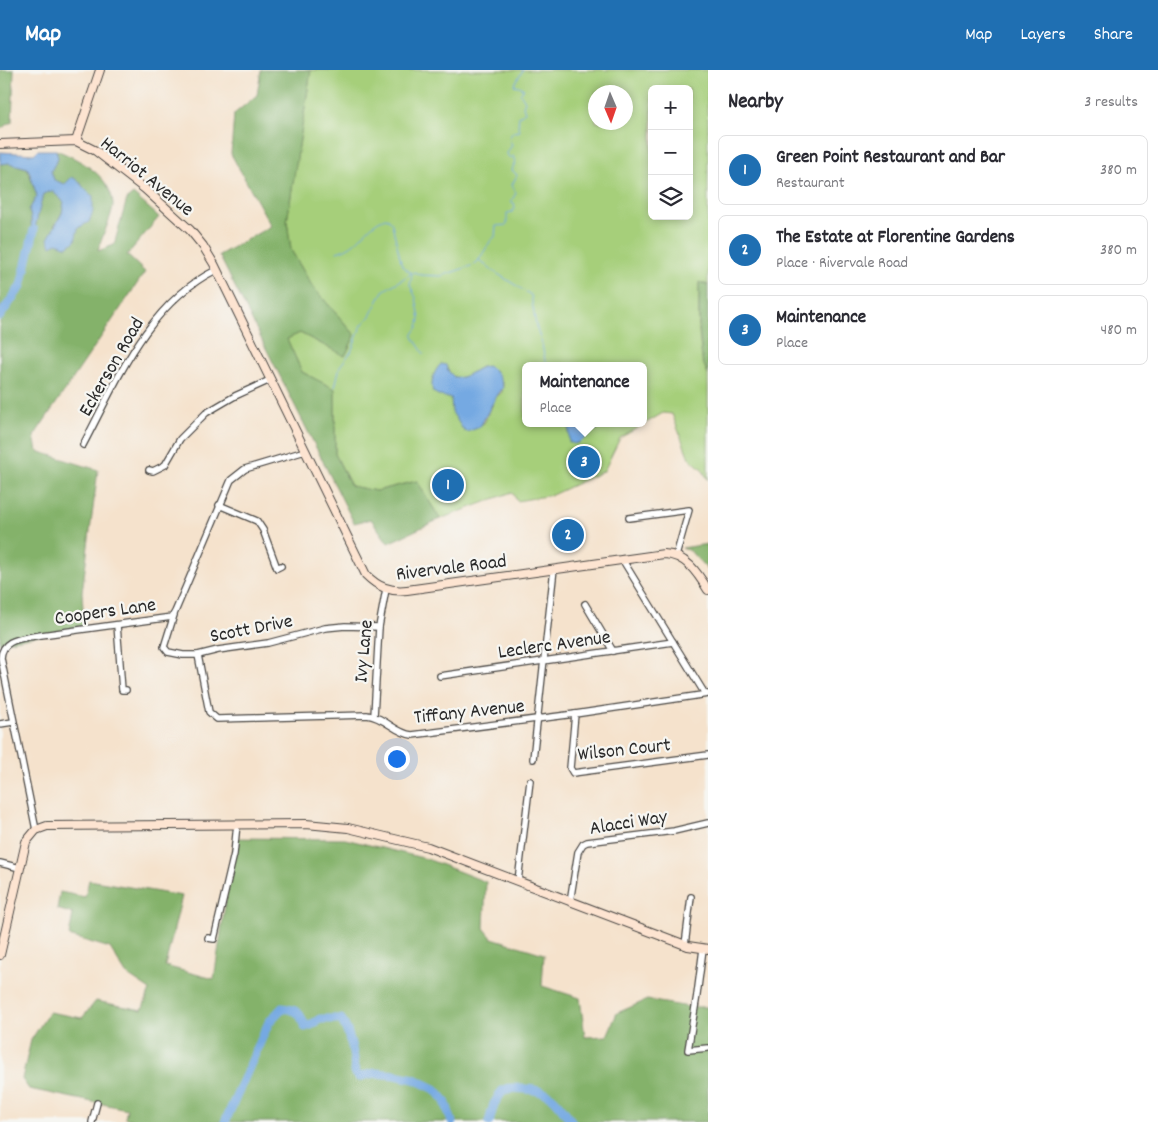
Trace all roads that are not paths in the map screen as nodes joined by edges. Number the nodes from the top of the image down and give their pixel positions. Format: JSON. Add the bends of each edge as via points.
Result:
{"nodes":[{"id":1,"x":100,"y":70,"type":"edge"},
{"id":2,"x":76,"y":141,"type":"junction"},
{"id":3,"x":0,"y":144,"type":"edge"},
{"id":4,"x":216,"y":270,"type":"junction"},
{"id":5,"x":233,"y":305,"type":"joint"},
{"id":6,"x":270,"y":380,"type":"junction"},
{"id":7,"x":83,"y":445,"type":"dead end"},
{"id":8,"x":304,"y":451,"type":"junction"},
{"id":9,"x":149,"y":470,"type":"dead end"},
{"id":10,"x":219,"y":505,"type":"junction"},
{"id":11,"x":629,"y":518,"type":"dead end"},
{"id":12,"x":676,"y":556,"type":"junction"},
{"id":13,"x":622,"y":559,"type":"junction"},
{"id":14,"x":282,"y":566,"type":"dead end"},
{"id":15,"x":554,"y":569,"type":"junction"},
{"id":16,"x":386,"y":589,"type":"junction"},
{"id":17,"x":708,"y":590,"type":"edge"},
{"id":18,"x":585,"y":604,"type":"dead end"},
{"id":19,"x":174,"y":615,"type":"junction"},
{"id":20,"x":117,"y":625,"type":"junction"},
{"id":21,"x":380,"y":627,"type":"junction"},
{"id":22,"x":673,"y":642,"type":"junction"},
{"id":23,"x":613,"y":651,"type":"junction"},
{"id":24,"x":198,"y":654,"type":"junction"},
{"id":25,"x":543,"y":661,"type":"junction"},
{"id":26,"x":440,"y":676,"type":"dead end"},
{"id":27,"x":126,"y":690,"type":"dead end"},
{"id":28,"x":707,"y":694,"type":"edge"},
{"id":29,"x":575,"y":714,"type":"junction"},
{"id":30,"x":374,"y":716,"type":"junction"},
{"id":31,"x":537,"y":719,"type":"junction"},
{"id":32,"x":14,"y":722,"type":"junction"},
{"id":33,"x":0,"y":724,"type":"edge"},
{"id":34,"x":708,"y":755,"type":"edge"},
{"id":35,"x":533,"y":759,"type":"dead end"},
{"id":36,"x":530,"y":781,"type":"dead end"},
{"id":37,"x":708,"y":823,"type":"edge"},
{"id":38,"x":236,"y":824,"type":"junction"},
{"id":39,"x":36,"y":830,"type":"junction"},
{"id":40,"x":0,"y":864,"type":"edge"},
{"id":41,"x":20,"y":868,"type":"junction"},
{"id":42,"x":518,"y":880,"type":"junction"},
{"id":43,"x":691,"y":897,"type":"dead end"},
{"id":44,"x":570,"y":902,"type":"junction"},
{"id":45,"x":208,"y":938,"type":"dead end"},
{"id":46,"x":685,"y":945,"type":"junction"},
{"id":47,"x":705,"y":949,"type":"edge"},
{"id":48,"x":0,"y":954,"type":"edge"},
{"id":49,"x":708,"y":1048,"type":"edge"},
{"id":50,"x":97,"y":1102,"type":"dead end"},
{"id":51,"x":92,"y":1122,"type":"edge"}],
"edges":[{"from":1,"to":2,"type":"street"},
{"from":2,"to":3,"type":"street","name":"Harriot Avenue"},
{"from":2,"to":4,"type":"street","name":"Harriot Avenue","via":[[107,158],[185,225],[204,246]]},
{"from":4,"to":5,"type":"street","name":"Harriot Avenue"},
{"from":4,"to":7,"type":"street","name":"Eckerson Road","via":[[176,297],[144,334]]},
{"from":5,"to":6,"type":"street","name":"Rivervale Road"},
{"from":6,"to":8,"type":"street","name":"Rivervale Road"},
{"from":6,"to":9,"type":"street","via":[[206,413],[180,439],[165,464]]},
{"from":8,"to":10,"type":"street","name":"Coopers Lane","via":[[240,472],[228,486]]},
{"from":8,"to":16,"type":"street","name":"Rivervale Road","via":[[366,575]]},
{"from":10,"to":14,"type":"street","via":[[256,521],[263,530],[277,568]]},
{"from":10,"to":19,"type":"street","name":"Coopers Lane"},
{"from":11,"to":12,"type":"street","via":[[689,510]]},
{"from":12,"to":13,"type":"street","name":"Rivervale Road","via":[[656,554]]},
{"from":12,"to":17,"type":"street","via":[[689,564]]},
{"from":13,"to":15,"type":"street","name":"Rivervale Road"},
{"from":13,"to":22,"type":"street"},
{"from":15,"to":16,"type":"street","name":"Rivervale Road","via":[[407,590]]},
{"from":15,"to":25,"type":"street"},
{"from":16,"to":21,"type":"street","name":"Ivy Lane"},
{"from":18,"to":23,"type":"street"},
{"from":19,"to":20,"type":"street","name":"Coopers Lane"},
{"from":19,"to":24,"type":"street","name":"Scott Drive","via":[[164,644],[166,650],[183,655]]},
{"from":20,"to":27,"type":"street","via":[[122,690]]},
{"from":20,"to":32,"type":"street","name":"Coopers Lane","via":[[34,636],[8,643],[0,658]]},
{"from":21,"to":24,"type":"street","name":"Scott Drive","via":[[330,627],[268,643]]},
{"from":21,"to":30,"type":"street","name":"Ivy Lane"},
{"from":22,"to":23,"type":"street","name":"Leclerc Avenue"},
{"from":22,"to":28,"type":"street"},
{"from":23,"to":25,"type":"street","name":"Leclerc Avenue"},
{"from":24,"to":30,"type":"street","via":[[209,712],[217,719]]},
{"from":25,"to":26,"type":"street","name":"Leclerc Avenue"},
{"from":25,"to":31,"type":"street"},
{"from":28,"to":29,"type":"street","name":"Tiffany Avenue"},
{"from":29,"to":31,"type":"street","name":"Tiffany Avenue"},
{"from":29,"to":34,"type":"street","name":"Wilson Court","via":[[570,768],[573,773]]},
{"from":30,"to":31,"type":"street","name":"Tiffany Avenue","via":[[412,735]]},
{"from":31,"to":35,"type":"street"},
{"from":32,"to":33,"type":"street"},
{"from":32,"to":39,"type":"street","name":"Coopers Lane"},
{"from":36,"to":42,"type":"street"},
{"from":37,"to":44,"type":"street","name":"Alacci Way","via":[[583,844],[578,852]]},
{"from":38,"to":39,"type":"street","via":[[47,826]]},
{"from":38,"to":42,"type":"street","via":[[316,824],[348,828],[428,847]]},
{"from":38,"to":45,"type":"street","via":[[234,854],[214,939]]},
{"from":39,"to":41,"type":"street","via":[[26,842]]},
{"from":40,"to":41,"type":"street"},
{"from":41,"to":48,"type":"street"},
{"from":42,"to":44,"type":"street"},
{"from":43,"to":46,"type":"street"},
{"from":44,"to":46,"type":"street"},
{"from":46,"to":47,"type":"street"},
{"from":47,"to":49,"type":"street","via":[[688,1050]]},
{"from":50,"to":51,"type":"street"}]}
